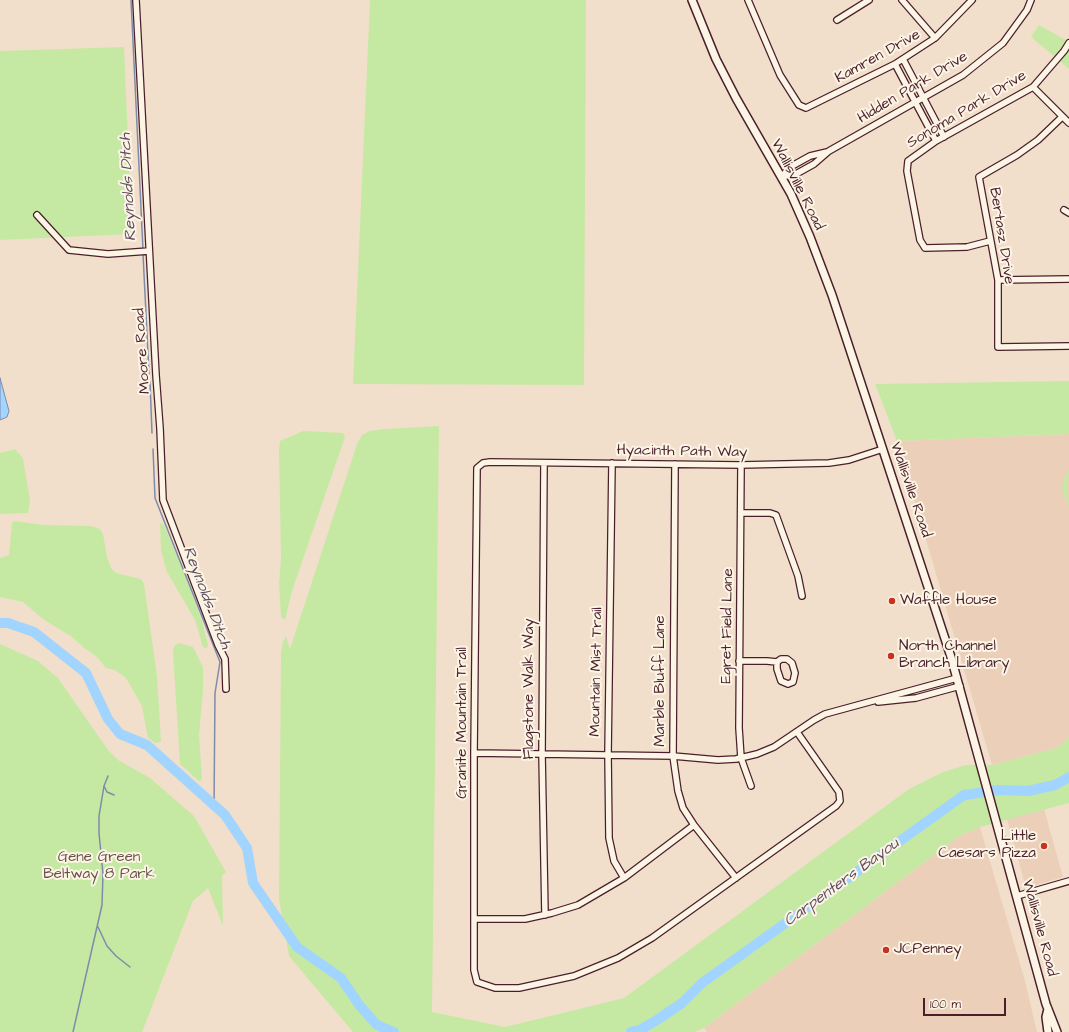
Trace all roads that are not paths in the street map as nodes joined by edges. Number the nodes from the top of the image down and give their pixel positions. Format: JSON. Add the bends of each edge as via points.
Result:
{"nodes":[{"id":1,"x":136,"y":0,"type":"edge"},
{"id":2,"x":692,"y":0,"type":"edge"},
{"id":3,"x":748,"y":0,"type":"edge"},
{"id":4,"x":869,"y":0,"type":"edge"},
{"id":5,"x":902,"y":0,"type":"edge"},
{"id":6,"x":972,"y":0,"type":"edge"},
{"id":7,"x":1031,"y":0,"type":"edge"},
{"id":8,"x":837,"y":20,"type":"dead end"},
{"id":9,"x":935,"y":38,"type":"junction"},
{"id":10,"x":1069,"y":43,"type":"edge"},
{"id":11,"x":903,"y":59,"type":"junction"},
{"id":12,"x":895,"y":64,"type":"junction"},
{"id":13,"x":1033,"y":87,"type":"junction"},
{"id":14,"x":923,"y":98,"type":"junction"},
{"id":15,"x":915,"y":103,"type":"junction"},
{"id":16,"x":1062,"y":117,"type":"junction"},
{"id":17,"x":1069,"y":122,"type":"edge"},
{"id":18,"x":944,"y":137,"type":"junction"},
{"id":19,"x":936,"y":141,"type":"junction"},
{"id":20,"x":829,"y":151,"type":"junction"},
{"id":21,"x":781,"y":176,"type":"junction"},
{"id":22,"x":37,"y":215,"type":"dead end"},
{"id":23,"x":990,"y":241,"type":"junction"},
{"id":24,"x":149,"y":251,"type":"junction"},
{"id":25,"x":1069,"y":279,"type":"edge"},
{"id":26,"x":998,"y":280,"type":"junction"},
{"id":27,"x":1069,"y":346,"type":"edge"},
{"id":28,"x":883,"y":449,"type":"junction"},
{"id":29,"x":544,"y":463,"type":"junction"},
{"id":30,"x":612,"y":463,"type":"junction"},
{"id":31,"x":675,"y":464,"type":"junction"},
{"id":32,"x":480,"y":465,"type":"joint"},
{"id":33,"x":741,"y":465,"type":"junction"},
{"id":34,"x":741,"y":514,"type":"junction"},
{"id":35,"x":802,"y":596,"type":"dead end"},
{"id":36,"x":739,"y":661,"type":"junction"},
{"id":37,"x":777,"y":662,"type":"junction"},
{"id":38,"x":957,"y":678,"type":"junction"},
{"id":39,"x":960,"y":686,"type":"junction"},
{"id":40,"x":226,"y":689,"type":"dead end"},
{"id":41,"x":872,"y":702,"type":"junction"},
{"id":42,"x":797,"y":732,"type":"junction"},
{"id":43,"x":474,"y":753,"type":"junction"},
{"id":44,"x":542,"y":754,"type":"junction"},
{"id":45,"x":608,"y":754,"type":"junction"},
{"id":46,"x":673,"y":756,"type":"junction"},
{"id":47,"x":741,"y":758,"type":"junction"},
{"id":48,"x":751,"y":786,"type":"dead end"},
{"id":49,"x":694,"y":825,"type":"junction"},
{"id":50,"x":624,"y":878,"type":"junction"},
{"id":51,"x":736,"y":878,"type":"junction"},
{"id":52,"x":1069,"y":881,"type":"edge"},
{"id":53,"x":1017,"y":896,"type":"junction"},
{"id":54,"x":545,"y":915,"type":"junction"},
{"id":55,"x":475,"y":919,"type":"junction"},
{"id":56,"x":1048,"y":1009,"type":"junction"},
{"id":57,"x":1048,"y":1032,"type":"edge"},
{"id":58,"x":1057,"y":1032,"type":"edge"}],
"edges":[{"from":1,"to":24,"type":"street","name":"Moore Road"},
{"from":2,"to":21,"type":"main road","name":"Wallisville Road","via":[[716,59]]},
{"from":3,"to":12,"type":"street","name":"Kamren Drive","via":[[780,75],[799,105],[806,108]]},
{"from":4,"to":8,"type":"street"},
{"from":5,"to":9,"type":"street"},
{"from":6,"to":9,"type":"street","name":"Kamren Drive"},
{"from":7,"to":14,"type":"street","name":"Hidden Park Drive","via":[[1027,10],[1003,43],[963,74]]},
{"from":9,"to":11,"type":"street","name":"Kamren Drive"},
{"from":10,"to":13,"type":"street","name":"Sonoma Park Drive"},
{"from":11,"to":12,"type":"street","name":"Kamren Drive"},
{"from":11,"to":14,"type":"street"},
{"from":12,"to":15,"type":"street"},
{"from":13,"to":16,"type":"street"},
{"from":13,"to":18,"type":"street","name":"Sonoma Park Drive"},
{"from":14,"to":15,"type":"street","name":"Hidden Park Drive"},
{"from":14,"to":18,"type":"street"},
{"from":15,"to":19,"type":"street"},
{"from":15,"to":20,"type":"street","name":"Hidden Park Drive"},
{"from":16,"to":17,"type":"street"},
{"from":16,"to":23,"type":"street","name":"Bertasz Drive","via":[[1038,140],[979,177]]},
{"from":18,"to":19,"type":"street","name":"Sonoma Park Drive"},
{"from":19,"to":23,"type":"street","name":"Sonoma Park Drive","via":[[908,160],[907,171],[920,240],[925,248],[967,247]]},
{"from":20,"to":21,"type":"street","name":"Hidden Park Drive","via":[[810,156]]},
{"from":20,"to":21,"type":"street","name":"Hidden Park Drive","via":[[814,164],[796,174]]},
{"from":21,"to":28,"type":"main road","name":"Wallisville Road","via":[[810,237],[830,288]]},
{"from":22,"to":24,"type":"street","via":[[69,250],[108,254]]},
{"from":23,"to":26,"type":"street","name":"Bertasz Drive"},
{"from":24,"to":40,"type":"street","name":"Moore Road","via":[[163,500],[225,659]]},
{"from":25,"to":26,"type":"street"},
{"from":26,"to":27,"type":"street","name":"Bertasz Drive","via":[[998,347]]},
{"from":28,"to":33,"type":"street","name":"Hyacinth Path Way","via":[[849,460],[829,463]]},
{"from":28,"to":38,"type":"main road","name":"Wallisville Road"},
{"from":29,"to":30,"type":"street","name":"Hyacinth Path Way"},
{"from":29,"to":32,"type":"street","name":"Hyacinth Path Way","via":[[490,462]]},
{"from":29,"to":44,"type":"street","name":"Flagstone Walk Way"},
{"from":30,"to":31,"type":"street","name":"Hyacinth Path Way"},
{"from":30,"to":45,"type":"street","name":"Mountain Mist Trail"},
{"from":31,"to":33,"type":"street","name":"Hyacinth Path Way"},
{"from":31,"to":46,"type":"street","name":"Marble Bluff Lane"},
{"from":32,"to":43,"type":"street","name":"Granite Mountain Trail","via":[[476,477]]},
{"from":33,"to":34,"type":"street","name":"Egret Field Lane"},
{"from":34,"to":35,"type":"street","via":[[776,515],[798,576]]},
{"from":34,"to":36,"type":"street","name":"Egret Field Lane"},
{"from":36,"to":37,"type":"street"},
{"from":36,"to":47,"type":"street","name":"Egret Field Lane"},
{"from":37,"to":37,"type":"street","via":[[784,658],[790,661],[796,676],[793,682],[788,684],[781,681]]},
{"from":38,"to":39,"type":"main road","name":"Wallisville Road"},
{"from":38,"to":41,"type":"street"},
{"from":39,"to":41,"type":"street","via":[[912,699]]},
{"from":39,"to":53,"type":"main road","name":"Wallisville Road"},
{"from":41,"to":42,"type":"street","via":[[825,714]]},
{"from":42,"to":47,"type":"street","via":[[770,749]]},
{"from":42,"to":51,"type":"street","via":[[839,792],[840,798],[836,806]]},
{"from":43,"to":44,"type":"street"},
{"from":43,"to":55,"type":"street","name":"Granite Mountain Trail"},
{"from":44,"to":45,"type":"street"},
{"from":44,"to":54,"type":"street","name":"Flagstone Walk Way"},
{"from":45,"to":46,"type":"street"},
{"from":45,"to":50,"type":"street","name":"Mountain Mist Trail","via":[[609,843],[614,860]]},
{"from":46,"to":47,"type":"street","via":[[718,760]]},
{"from":46,"to":49,"type":"street","name":"Marble Bluff Lane","via":[[683,808]]},
{"from":47,"to":48,"type":"street","name":"Egret Field Lane"},
{"from":49,"to":50,"type":"street"},
{"from":49,"to":51,"type":"street","name":"Marble Bluff Lane"},
{"from":50,"to":54,"type":"street","via":[[584,902]]},
{"from":51,"to":55,"type":"street","name":"Granite Mountain Trail","via":[[635,949],[574,976],[519,988],[495,988],[477,982],[474,970]]},
{"from":52,"to":53,"type":"street"},
{"from":53,"to":56,"type":"main road","name":"Wallisville Road"},
{"from":54,"to":55,"type":"street","via":[[518,920]]},
{"from":56,"to":57,"type":"main road","name":"Wallisville Road"},
{"from":56,"to":58,"type":"main road","name":"Wallisville Road"}]}
